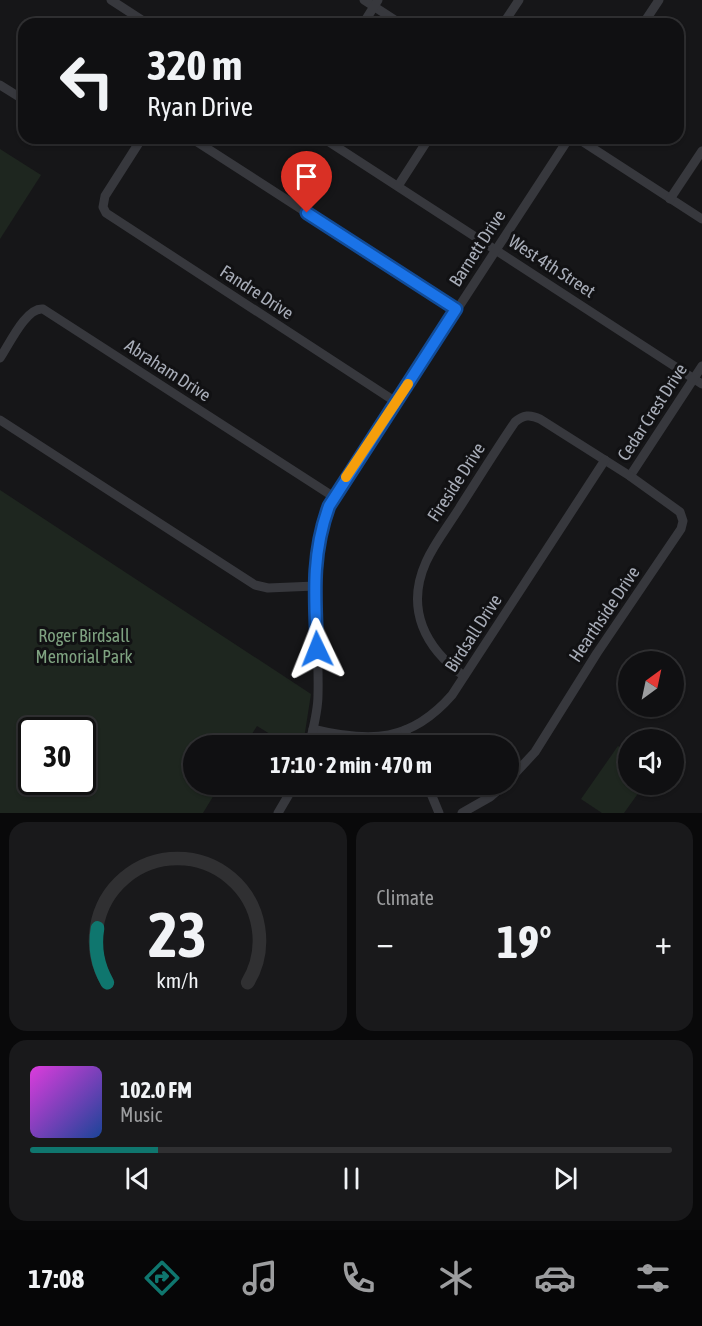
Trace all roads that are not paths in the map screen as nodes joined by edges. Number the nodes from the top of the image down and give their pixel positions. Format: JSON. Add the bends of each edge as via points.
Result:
{"nodes":[{"id":1,"x":111,"y":0,"type":"edge"},
{"id":2,"x":364,"y":0,"type":"edge"},
{"id":3,"x":519,"y":0,"type":"edge"},
{"id":4,"x":659,"y":0,"type":"edge"},
{"id":5,"x":376,"y":3,"type":"edge"},
{"id":6,"x":136,"y":18,"type":"edge"},
{"id":7,"x":367,"y":18,"type":"edge"},
{"id":8,"x":394,"y":18,"type":"edge"},
{"id":9,"x":507,"y":18,"type":"edge"},
{"id":10,"x":648,"y":18,"type":"edge"},
{"id":11,"x":0,"y":85,"type":"edge"},
{"id":12,"x":18,"y":96,"type":"edge"},
{"id":13,"x":138,"y":144,"type":"edge"},
{"id":14,"x":200,"y":144,"type":"edge"},
{"id":15,"x":332,"y":144,"type":"edge"},
{"id":16,"x":425,"y":144,"type":"edge"},
{"id":17,"x":565,"y":144,"type":"edge"},
{"id":18,"x":586,"y":144,"type":"edge"},
{"id":19,"x":702,"y":151,"type":"edge"},
{"id":20,"x":398,"y":186,"type":"junction"},
{"id":21,"x":670,"y":199,"type":"junction"},
{"id":22,"x":702,"y":219,"type":"edge"},
{"id":23,"x":496,"y":249,"type":"junction"},
{"id":24,"x":456,"y":309,"type":"junction"},
{"id":25,"x":0,"y":358,"type":"edge"},
{"id":26,"x":702,"y":366,"type":"edge"},
{"id":27,"x":698,"y":381,"type":"edge"},
{"id":28,"x":396,"y":402,"type":"junction"},
{"id":29,"x":0,"y":420,"type":"edge"},
{"id":30,"x":605,"y":460,"type":"junction"},
{"id":31,"x":630,"y":476,"type":"junction"},
{"id":32,"x":334,"y":497,"type":"junction"},
{"id":33,"x":315,"y":586,"type":"junction"},
{"id":34,"x":464,"y":676,"type":"junction"},
{"id":35,"x":313,"y":729,"type":"junction"},
{"id":36,"x":405,"y":730,"type":"junction"},
{"id":37,"x":312,"y":735,"type":"edge"},
{"id":38,"x":407,"y":735,"type":"edge"},
{"id":39,"x":519,"y":771,"type":"edge"},
{"id":40,"x":289,"y":795,"type":"edge"},
{"id":41,"x":432,"y":795,"type":"edge"},
{"id":42,"x":490,"y":795,"type":"edge"},
{"id":43,"x":278,"y":813,"type":"edge"},
{"id":44,"x":439,"y":813,"type":"edge"},
{"id":45,"x":462,"y":813,"type":"edge"}],
"edges":[{"from":1,"to":6,"type":"street"},
{"from":2,"to":5,"type":"street"},
{"from":3,"to":9,"type":"street"},
{"from":4,"to":10,"type":"street"},
{"from":5,"to":7,"type":"street"},
{"from":5,"to":8,"type":"street"},
{"from":11,"to":12,"type":"street"},
{"from":13,"to":28,"type":"street","name":"Fandre Drive","via":[[105,196],[103,207],[111,218]]},
{"from":14,"to":24,"type":"street"},
{"from":15,"to":20,"type":"street","name":"West 4th Street"},
{"from":16,"to":20,"type":"street"},
{"from":17,"to":23,"type":"street","name":"Barnett Drive"},
{"from":18,"to":21,"type":"street"},
{"from":19,"to":21,"type":"street"},
{"from":20,"to":23,"type":"street","name":"West 4th Street"},
{"from":21,"to":22,"type":"street"},
{"from":23,"to":24,"type":"street","name":"Barnett Drive"},
{"from":23,"to":27,"type":"street","name":"West 4th Street"},
{"from":24,"to":28,"type":"street","name":"Barnett Drive"},
{"from":25,"to":32,"type":"street","name":"Abraham Drive","via":[[29,314],[43,309]]},
{"from":26,"to":27,"type":"street","name":"Cedar Crest Drive"},
{"from":27,"to":31,"type":"street","name":"Cedar Crest Drive"},
{"from":28,"to":32,"type":"street","name":"Barnett Drive"},
{"from":29,"to":33,"type":"street","via":[[255,585]]},
{"from":30,"to":31,"type":"street","name":"Fireside Drive"},
{"from":30,"to":34,"type":"street","name":"Birdsall Drive"},
{"from":30,"to":34,"type":"street","name":"Fireside Drive","via":[[530,415],[519,418],[508,432],[431,553],[417,593],[419,616],[427,636],[439,656]]},
{"from":31,"to":39,"type":"street","name":"Hearthside Drive","via":[[676,507],[682,525],[545,738]]},
{"from":32,"to":33,"type":"street","name":"Barnett Drive","via":[[318,542]]},
{"from":33,"to":35,"type":"street","name":"Barnett Drive","via":[[318,697]]},
{"from":34,"to":36,"type":"street","name":"Birdsall Drive","via":[[441,707]]},
{"from":35,"to":36,"type":"street","name":"Birdsall Drive","via":[[365,738]]},
{"from":35,"to":37,"type":"street","name":"Barnett Drive"},
{"from":36,"to":38,"type":"street"},
{"from":40,"to":43,"type":"street"},
{"from":41,"to":44,"type":"street"},
{"from":42,"to":45,"type":"street"}]}
